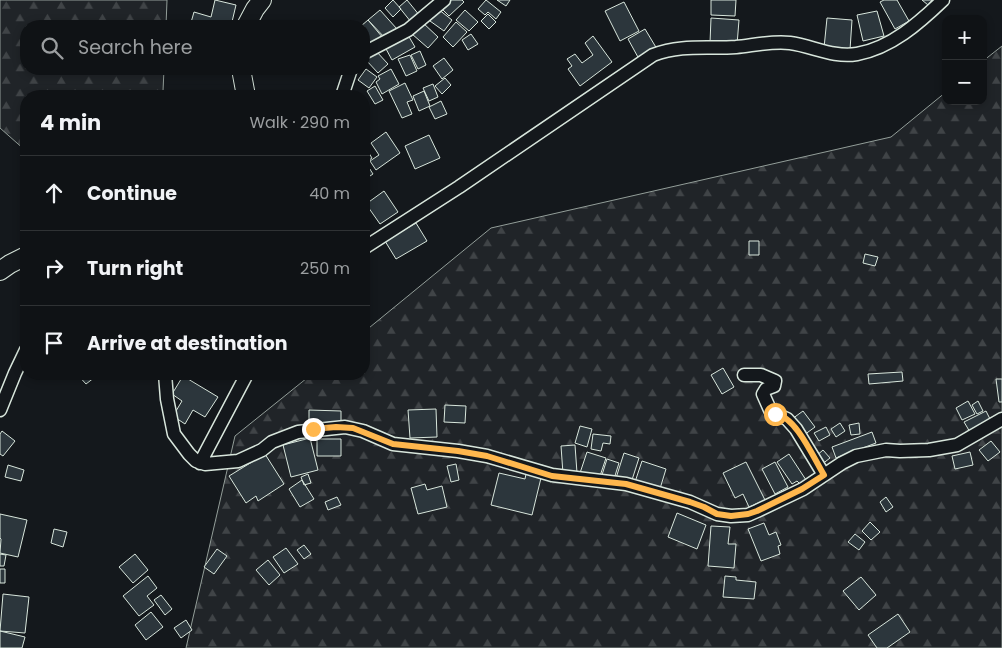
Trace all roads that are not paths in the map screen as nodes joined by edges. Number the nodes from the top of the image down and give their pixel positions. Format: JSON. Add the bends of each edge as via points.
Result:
{"nodes":[{"id":1,"x":262,"y":0,"type":"edge"},
{"id":2,"x":444,"y":0,"type":"edge"},
{"id":3,"x":944,"y":0,"type":"edge"},
{"id":4,"x":249,"y":20,"type":"edge"},
{"id":5,"x":370,"y":50,"type":"edge"},
{"id":6,"x":241,"y":75,"type":"edge"},
{"id":7,"x":349,"y":75,"type":"edge"},
{"id":8,"x":245,"y":90,"type":"edge"},
{"id":9,"x":344,"y":90,"type":"edge"},
{"id":10,"x":370,"y":244,"type":"edge"},
{"id":11,"x":20,"y":259,"type":"edge"},
{"id":12,"x":0,"y":271,"type":"edge"},
{"id":13,"x":20,"y":363,"type":"edge"},
{"id":14,"x":744,"y":375,"type":"dead end"},
{"id":15,"x":165,"y":380,"type":"edge"},
{"id":16,"x":244,"y":380,"type":"edge"},
{"id":17,"x":0,"y":410,"type":"edge"},
{"id":18,"x":1002,"y":419,"type":"edge"},
{"id":19,"x":200,"y":463,"type":"junction"},
{"id":20,"x":824,"y":475,"type":"junction"}],
"edges":[{"from":1,"to":4,"type":"main road"},
{"from":2,"to":5,"type":"street","via":[[408,30]]},
{"from":3,"to":10,"type":"street","via":[[914,27],[878,48],[857,54],[836,55],[801,45],[766,42],[742,46],[680,47],[653,55]]},
{"from":6,"to":8,"type":"main road"},
{"from":7,"to":9,"type":"street"},
{"from":11,"to":12,"type":"main road"},
{"from":13,"to":17,"type":"street"},
{"from":14,"to":20,"type":"street","via":[[760,375],[775,381],[774,386],[763,394],[766,405],[796,429]]},
{"from":15,"to":19,"type":"street","via":[[174,434],[184,449]]},
{"from":16,"to":19,"type":"street"},
{"from":18,"to":20,"type":"street","via":[[957,445],[866,453],[849,459]]},
{"from":19,"to":20,"type":"street","via":[[238,461],[298,432],[345,427],[364,431],[393,444],[487,456],[552,476],[626,484],[731,516],[757,511]]}]}
